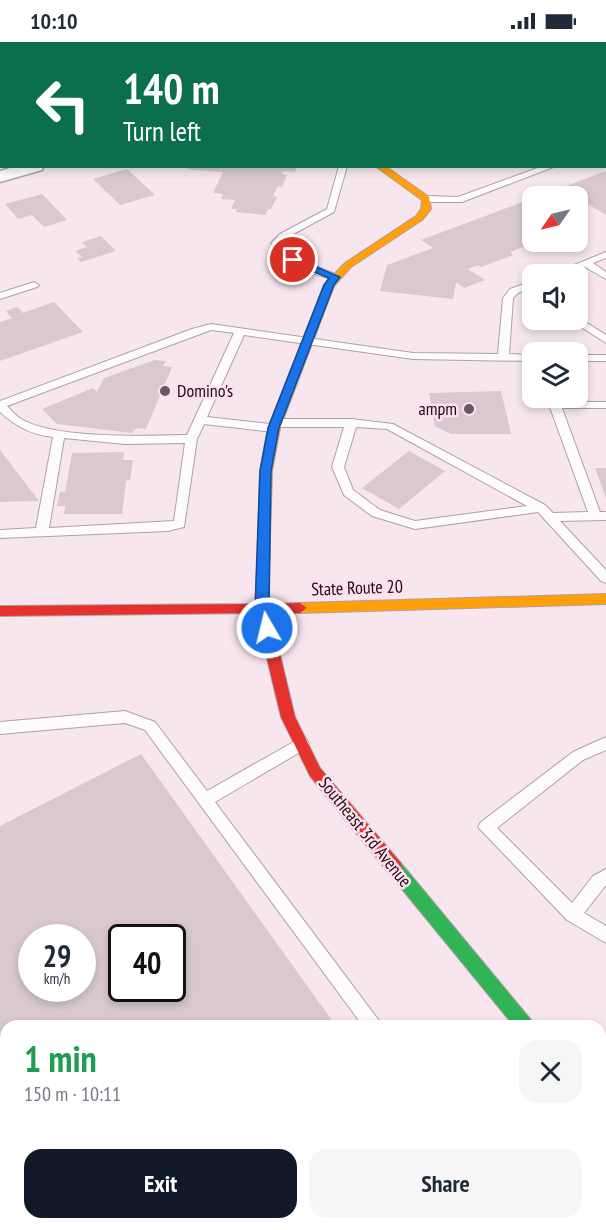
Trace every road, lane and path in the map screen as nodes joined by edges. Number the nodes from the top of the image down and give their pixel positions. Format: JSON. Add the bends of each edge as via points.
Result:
{"nodes":[{"id":1,"x":29,"y":168,"type":"edge"},
{"id":2,"x":342,"y":168,"type":"edge"},
{"id":3,"x":382,"y":168,"type":"edge"},
{"id":4,"x":547,"y":168,"type":"edge"},
{"id":5,"x":0,"y":177,"type":"edge"},
{"id":6,"x":426,"y":198,"type":"junction"},
{"id":7,"x":606,"y":255,"type":"edge"},
{"id":8,"x":586,"y":263,"type":"joint"},
{"id":9,"x":606,"y":276,"type":"edge"},
{"id":10,"x":335,"y":277,"type":"junction"},
{"id":11,"x":34,"y":285,"type":"dead end"},
{"id":12,"x":522,"y":289,"type":"edge"},
{"id":13,"x":0,"y":296,"type":"edge"},
{"id":14,"x":588,"y":328,"type":"edge"},
{"id":15,"x":240,"y":332,"type":"junction"},
{"id":16,"x":606,"y":340,"type":"edge"},
{"id":17,"x":307,"y":343,"type":"junction"},
{"id":18,"x":503,"y":357,"type":"junction"},
{"id":19,"x":522,"y":358,"type":"edge"},
{"id":20,"x":588,"y":358,"type":"edge"},
{"id":21,"x":606,"y":358,"type":"edge"},
{"id":22,"x":588,"y":404,"type":"edge"},
{"id":23,"x":0,"y":405,"type":"edge"},
{"id":24,"x":606,"y":405,"type":"edge"},
{"id":25,"x":556,"y":408,"type":"edge"},
{"id":26,"x":200,"y":420,"type":"junction"},
{"id":27,"x":351,"y":423,"type":"junction"},
{"id":28,"x":274,"y":425,"type":"junction"},
{"id":29,"x":59,"y":433,"type":"junction"},
{"id":30,"x":191,"y":439,"type":"junction"},
{"id":31,"x":541,"y":508,"type":"junction"},
{"id":32,"x":552,"y":517,"type":"junction"},
{"id":33,"x":601,"y":517,"type":"edge"},
{"id":34,"x":42,"y":532,"type":"junction"},
{"id":35,"x":0,"y":534,"type":"edge"},
{"id":36,"x":606,"y":578,"type":"edge"},
{"id":37,"x":606,"y":599,"type":"edge"},
{"id":38,"x":262,"y":609,"type":"junction"},
{"id":39,"x":0,"y":611,"type":"edge"},
{"id":40,"x":0,"y":728,"type":"edge"},
{"id":41,"x":606,"y":743,"type":"edge"},
{"id":42,"x":302,"y":744,"type":"junction"},
{"id":43,"x":205,"y":800,"type":"junction"},
{"id":44,"x":606,"y":876,"type":"edge"},
{"id":45,"x":573,"y":915,"type":"junction"},
{"id":46,"x":606,"y":935,"type":"edge"},
{"id":47,"x":370,"y":1020,"type":"edge"},
{"id":48,"x":520,"y":1020,"type":"edge"}],
"edges":[{"from":1,"to":5,"type":"street"},
{"from":2,"to":10,"type":"lane","via":[[330,210],[276,243],[293,260]]},
{"from":3,"to":6,"type":"street"},
{"from":4,"to":6,"type":"lane","via":[[459,200]]},
{"from":6,"to":10,"type":"street","via":[[426,209],[419,218]]},
{"from":7,"to":8,"type":"lane"},
{"from":8,"to":9,"type":"lane"},
{"from":10,"to":17,"type":"street","name":"Southeast 3rd Avenue"},
{"from":11,"to":13,"type":"lane"},
{"from":12,"to":18,"type":"lane","via":[[508,298]]},
{"from":14,"to":16,"type":"lane"},
{"from":15,"to":17,"type":"lane"},
{"from":15,"to":23,"type":"lane","via":[[211,327],[196,331]]},
{"from":15,"to":26,"type":"lane"},
{"from":17,"to":18,"type":"lane","via":[[413,357]]},
{"from":17,"to":28,"type":"street","name":"Southeast 3rd Avenue"},
{"from":18,"to":19,"type":"lane"},
{"from":20,"to":21,"type":"lane"},
{"from":22,"to":24,"type":"lane"},
{"from":23,"to":29,"type":"lane","via":[[29,428]]},
{"from":25,"to":33,"type":"lane"},
{"from":26,"to":28,"type":"lane"},
{"from":26,"to":30,"type":"lane"},
{"from":27,"to":28,"type":"lane"},
{"from":27,"to":31,"type":"lane","via":[[389,426]]},
{"from":27,"to":31,"type":"lane","via":[[338,467],[348,492],[376,513],[415,525]]},
{"from":28,"to":38,"type":"street","name":"Southeast 3rd Avenue","via":[[266,471]]},
{"from":29,"to":30,"type":"lane","via":[[125,440]]},
{"from":29,"to":34,"type":"lane"},
{"from":30,"to":34,"type":"lane","via":[[180,524]]},
{"from":31,"to":32,"type":"lane"},
{"from":32,"to":33,"type":"lane"},
{"from":32,"to":36,"type":"lane"},
{"from":34,"to":35,"type":"lane"},
{"from":37,"to":38,"type":"street","name":"State Route 20"},
{"from":38,"to":39,"type":"street","name":"State Route 20"},
{"from":38,"to":42,"type":"street","name":"Southeast 3rd Avenue","via":[[288,717]]},
{"from":40,"to":43,"type":"lane","via":[[125,717],[150,726]]},
{"from":41,"to":45,"type":"lane","via":[[578,756],[486,827]]},
{"from":42,"to":43,"type":"lane"},
{"from":42,"to":48,"type":"street","name":"Southeast 3rd Avenue","via":[[315,772]]},
{"from":43,"to":47,"type":"lane"},
{"from":44,"to":45,"type":"lane"},
{"from":45,"to":46,"type":"lane"}]}
